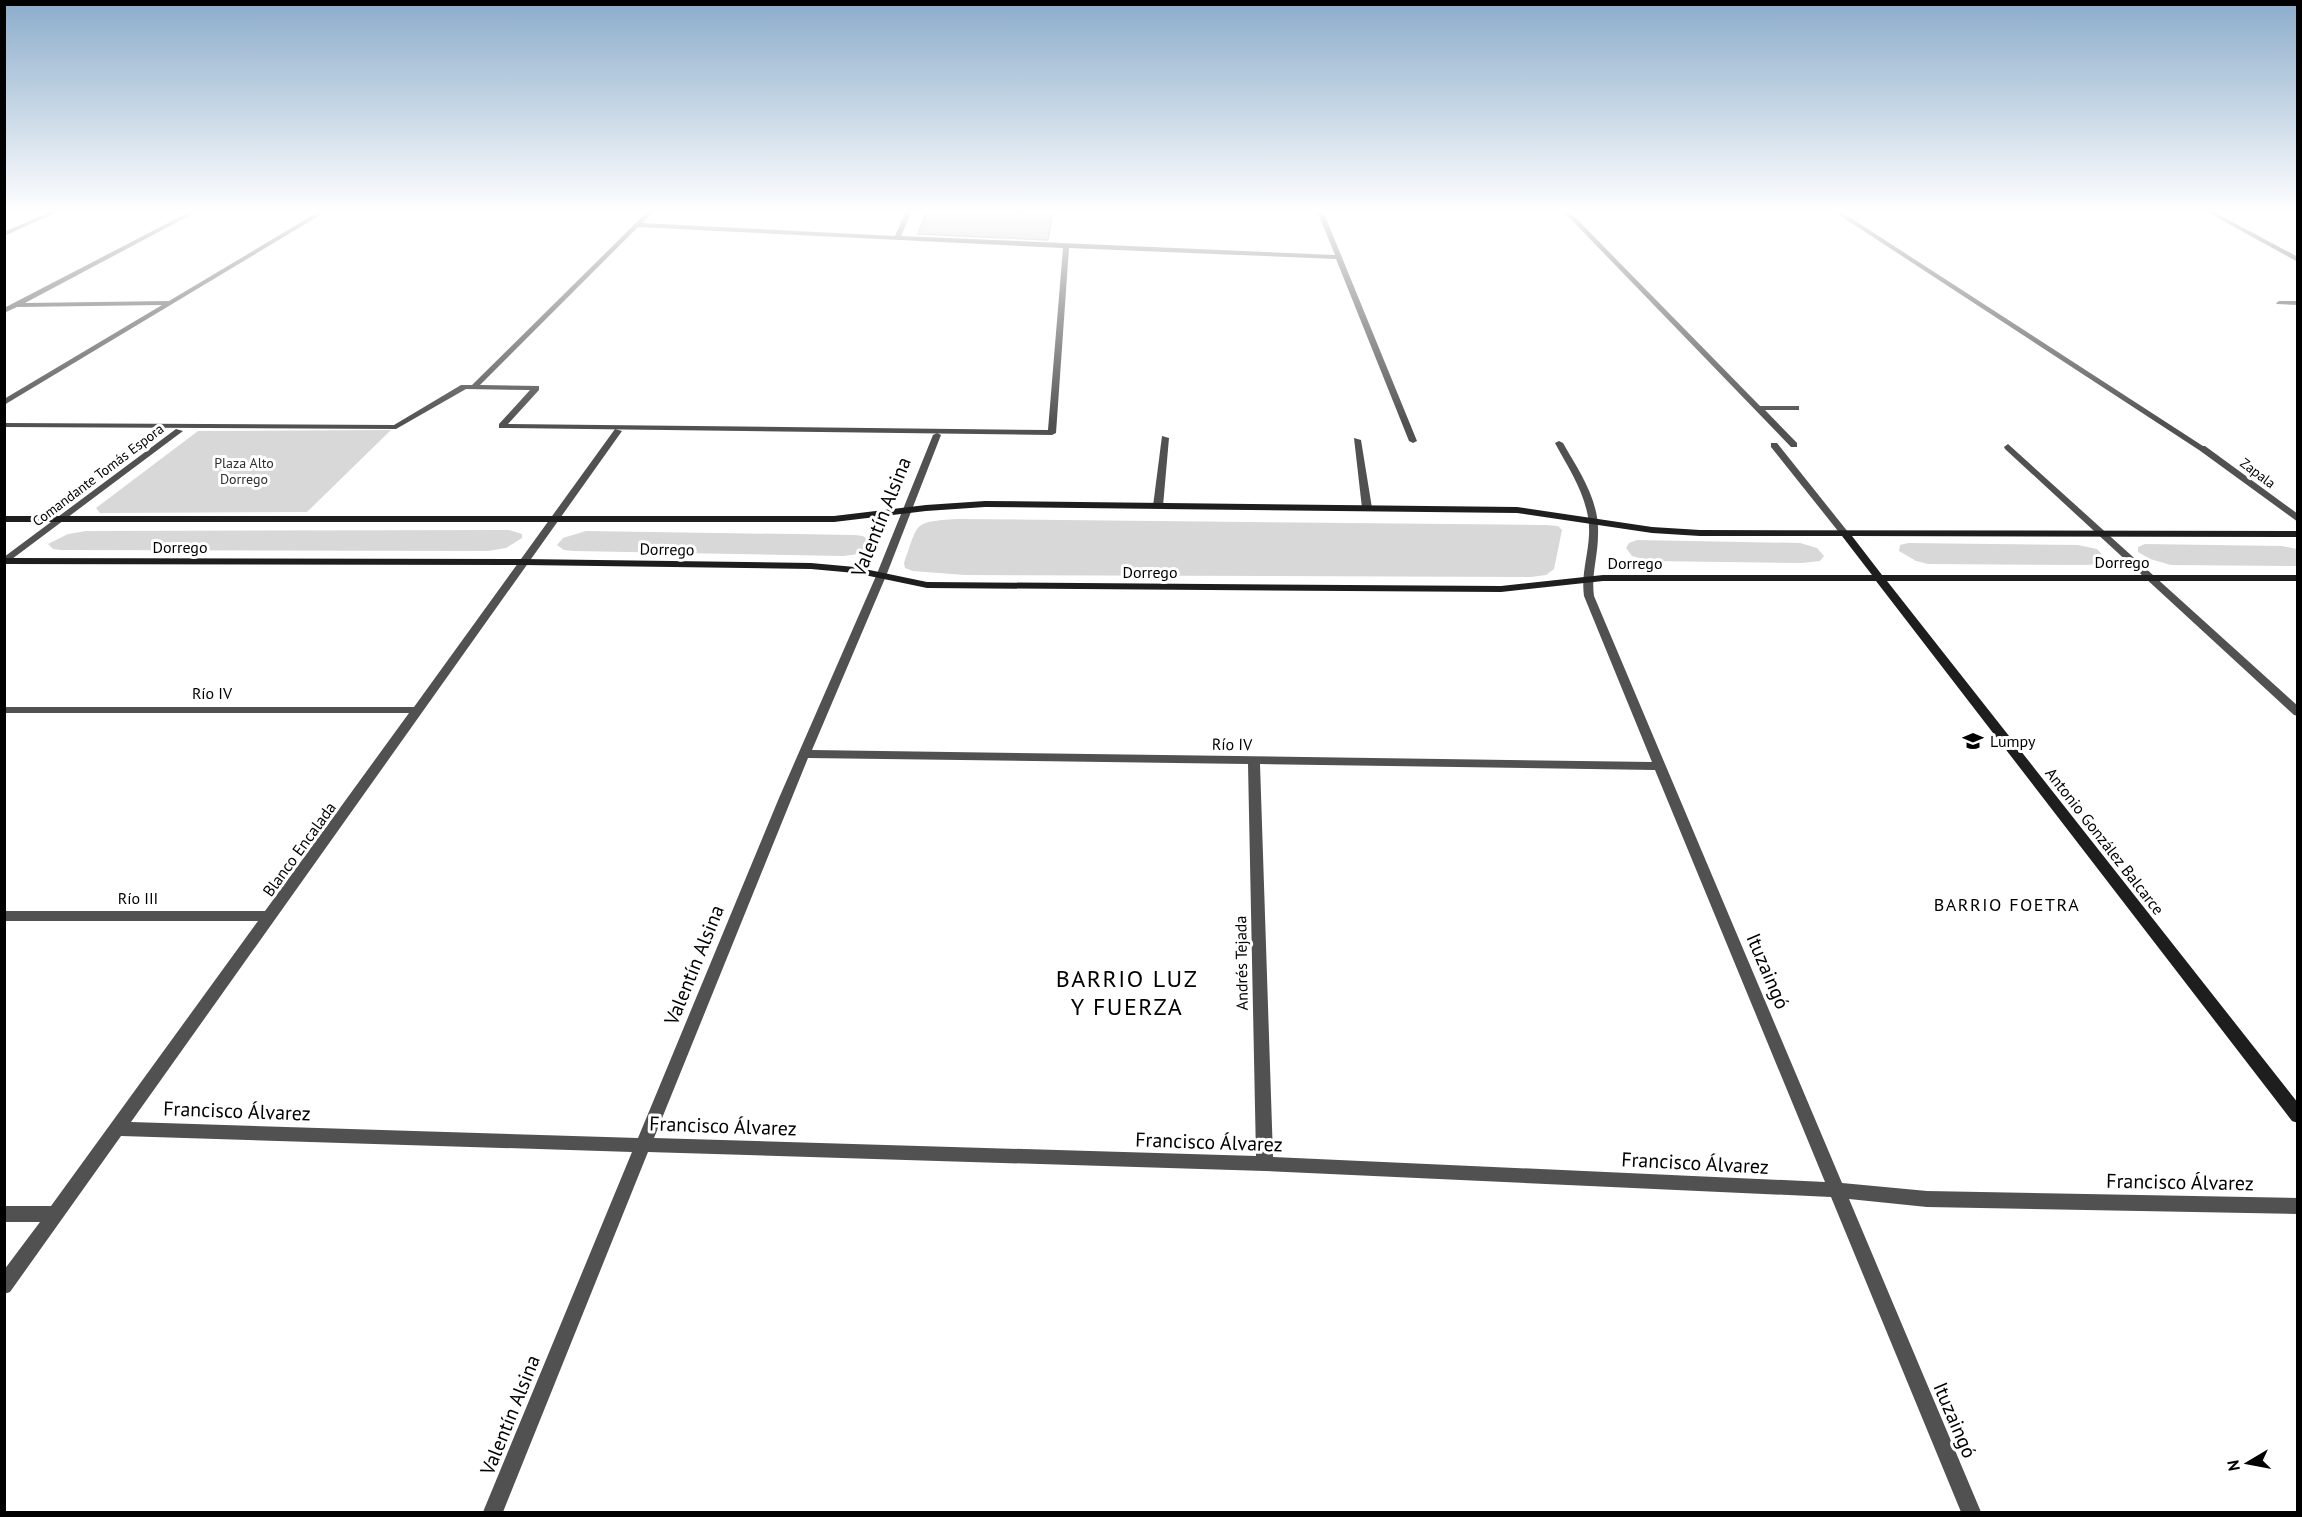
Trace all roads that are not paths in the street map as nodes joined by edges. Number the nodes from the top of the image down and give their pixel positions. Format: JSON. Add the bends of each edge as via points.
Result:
{"nodes":[{"id":1,"x":61,"y":282,"type":"edge"},
{"id":2,"x":205,"y":282,"type":"edge"},
{"id":3,"x":580,"y":282,"type":"edge"},
{"id":4,"x":1063,"y":282,"type":"edge"},
{"id":5,"x":1348,"y":282,"type":"edge"},
{"id":6,"x":1635,"y":282,"type":"edge"},
{"id":7,"x":1945,"y":282,"type":"edge"},
{"id":8,"x":170,"y":303,"type":"junction"},
{"id":9,"x":2279,"y":303,"type":"dead end"},
{"id":10,"x":2298,"y":303,"type":"edge"},
{"id":11,"x":4,"y":306,"type":"edge"},
{"id":12,"x":15,"y":306,"type":"junction"},
{"id":13,"x":4,"y":311,"type":"edge"},
{"id":14,"x":474,"y":387,"type":"junction"},
{"id":15,"x":4,"y":403,"type":"edge"},
{"id":16,"x":1758,"y":408,"type":"junction"},
{"id":17,"x":1796,"y":408,"type":"dead end"},
{"id":18,"x":4,"y":425,"type":"edge"},
{"id":19,"x":179,"y":431,"type":"dead end"},
{"id":20,"x":618,"y":431,"type":"dead end"},
{"id":21,"x":937,"y":435,"type":"dead end"},
{"id":22,"x":1165,"y":438,"type":"dead end"},
{"id":23,"x":1357,"y":440,"type":"dead end"},
{"id":24,"x":1413,"y":441,"type":"dead end"},
{"id":25,"x":1559,"y":442,"type":"dead end"},
{"id":26,"x":1774,"y":445,"type":"dead end"},
{"id":27,"x":1794,"y":445,"type":"dead end"},
{"id":28,"x":2008,"y":447,"type":"dead end"},
{"id":29,"x":1158,"y":506,"type":"junction"},
{"id":30,"x":1368,"y":508,"type":"junction"},
{"id":31,"x":907,"y":511,"type":"junction"},
{"id":32,"x":4,"y":519,"type":"edge"},
{"id":33,"x":61,"y":519,"type":"junction"},
{"id":34,"x":2298,"y":519,"type":"edge"},
{"id":35,"x":553,"y":520,"type":"junction"},
{"id":36,"x":1594,"y":521,"type":"junction"},
{"id":37,"x":2102,"y":533,"type":"junction"},
{"id":38,"x":1845,"y":534,"type":"junction"},
{"id":39,"x":2298,"y":534,"type":"edge"},
{"id":40,"x":5,"y":562,"type":"edge"},
{"id":41,"x":524,"y":562,"type":"junction"},
{"id":42,"x":881,"y":576,"type":"junction"},
{"id":43,"x":1879,"y":577,"type":"junction"},
{"id":44,"x":2149,"y":577,"type":"junction"},
{"id":45,"x":2298,"y":578,"type":"edge"},
{"id":46,"x":1588,"y":579,"type":"junction"},
{"id":47,"x":4,"y":710,"type":"edge"},
{"id":48,"x":419,"y":710,"type":"junction"},
{"id":49,"x":2298,"y":713,"type":"edge"},
{"id":50,"x":804,"y":754,"type":"junction"},
{"id":51,"x":1254,"y":760,"type":"junction"},
{"id":52,"x":1660,"y":766,"type":"junction"},
{"id":53,"x":4,"y":916,"type":"edge"},
{"id":54,"x":271,"y":916,"type":"junction"},
{"id":55,"x":2298,"y":1116,"type":"edge"},
{"id":56,"x":118,"y":1129,"type":"junction"},
{"id":57,"x":644,"y":1144,"type":"junction"},
{"id":58,"x":1264,"y":1164,"type":"junction"},
{"id":59,"x":1837,"y":1190,"type":"junction"},
{"id":60,"x":2298,"y":1206,"type":"edge"},
{"id":61,"x":4,"y":1214,"type":"edge"},
{"id":62,"x":57,"y":1214,"type":"junction"},
{"id":63,"x":4,"y":1286,"type":"edge"},
{"id":64,"x":493,"y":1512,"type":"edge"},
{"id":65,"x":1971,"y":1512,"type":"edge"}],
"edges":[{"from":1,"to":12,"type":"street"},
{"from":2,"to":8,"type":"street"},
{"from":3,"to":14,"type":"street"},
{"from":4,"to":14,"type":"street","via":[[1052,433],[502,426],[536,387]]},
{"from":5,"to":24,"type":"street"},
{"from":6,"to":16,"type":"street"},
{"from":7,"to":34,"type":"street","name":"Zapala","via":[[2202,448]]},
{"from":8,"to":12,"type":"street"},
{"from":8,"to":15,"type":"street"},
{"from":9,"to":10,"type":"street"},
{"from":11,"to":12,"type":"street"},
{"from":12,"to":13,"type":"street"},
{"from":14,"to":18,"type":"street","via":[[464,387],[396,427]]},
{"from":16,"to":17,"type":"street"},
{"from":16,"to":27,"type":"street"},
{"from":19,"to":33,"type":"street","name":"Comandante Tomás Espora"},
{"from":20,"to":35,"type":"street","name":"Blanco Encalada"},
{"from":21,"to":31,"type":"street","name":"Valentín Alsina"},
{"from":22,"to":29,"type":"street"},
{"from":23,"to":30,"type":"street"},
{"from":25,"to":36,"type":"street","name":"Ituzaingó"},
{"from":26,"to":38,"type":"street","name":"Antonio González Balcarce"},
{"from":28,"to":37,"type":"street"},
{"from":29,"to":30,"type":"main road","name":"Dorrego"},
{"from":29,"to":31,"type":"main road","name":"Dorrego","via":[[985,504]]},
{"from":30,"to":36,"type":"main road","name":"Dorrego","via":[[1517,510]]},
{"from":31,"to":35,"type":"main road","name":"Dorrego","via":[[834,519]]},
{"from":31,"to":42,"type":"street","name":"Valentín Alsina"},
{"from":32,"to":33,"type":"main road","name":"Dorrego"},
{"from":33,"to":35,"type":"main road","name":"Dorrego"},
{"from":33,"to":40,"type":"street","name":"Comandante Tomás Espora"},
{"from":35,"to":41,"type":"street","name":"Blanco Encalada"},
{"from":36,"to":38,"type":"main road","name":"Dorrego","via":[[1700,533]]},
{"from":36,"to":46,"type":"street","name":"Ituzaingó"},
{"from":37,"to":38,"type":"main road","name":"Dorrego"},
{"from":37,"to":39,"type":"main road","name":"Dorrego"},
{"from":37,"to":44,"type":"street"},
{"from":38,"to":43,"type":"main road","name":"Antonio González Balcarce"},
{"from":40,"to":41,"type":"main road","name":"Dorrego"},
{"from":41,"to":42,"type":"main road","name":"Dorrego","via":[[811,566]]},
{"from":41,"to":48,"type":"street","name":"Blanco Encalada"},
{"from":42,"to":46,"type":"main road","name":"Dorrego","via":[[927,585],[1489,589]]},
{"from":42,"to":50,"type":"street","name":"Valentín Alsina"},
{"from":43,"to":44,"type":"main road","name":"Dorrego"},
{"from":43,"to":46,"type":"main road","name":"Dorrego"},
{"from":43,"to":55,"type":"main road","name":"Antonio González Balcarce"},
{"from":44,"to":45,"type":"main road","name":"Dorrego"},
{"from":44,"to":49,"type":"street"},
{"from":46,"to":52,"type":"street","name":"Ituzaingó","via":[[1589,596]]},
{"from":47,"to":48,"type":"street","name":"Río IV"},
{"from":48,"to":54,"type":"street","name":"Blanco Encalada"},
{"from":50,"to":51,"type":"street","name":"Río IV"},
{"from":50,"to":57,"type":"street","name":"Valentín Alsina"},
{"from":51,"to":52,"type":"street","name":"Río IV"},
{"from":51,"to":58,"type":"street","name":"Andrés Tejada"},
{"from":52,"to":59,"type":"street","name":"Ituzaingó"},
{"from":53,"to":54,"type":"street","name":"Río III"},
{"from":54,"to":56,"type":"street","name":"Blanco Encalada"},
{"from":56,"to":57,"type":"street","name":"Francisco Álvarez"},
{"from":56,"to":62,"type":"street","name":"Blanco Encalada"},
{"from":57,"to":58,"type":"street","name":"Francisco Álvarez"},
{"from":57,"to":64,"type":"street","name":"Valentín Alsina"},
{"from":58,"to":59,"type":"street","name":"Francisco Álvarez"},
{"from":59,"to":60,"type":"street","name":"Francisco Álvarez","via":[[1927,1199]]},
{"from":59,"to":65,"type":"street","name":"Ituzaingó"},
{"from":61,"to":62,"type":"street"},
{"from":62,"to":63,"type":"street","name":"Blanco Encalada"}]}
